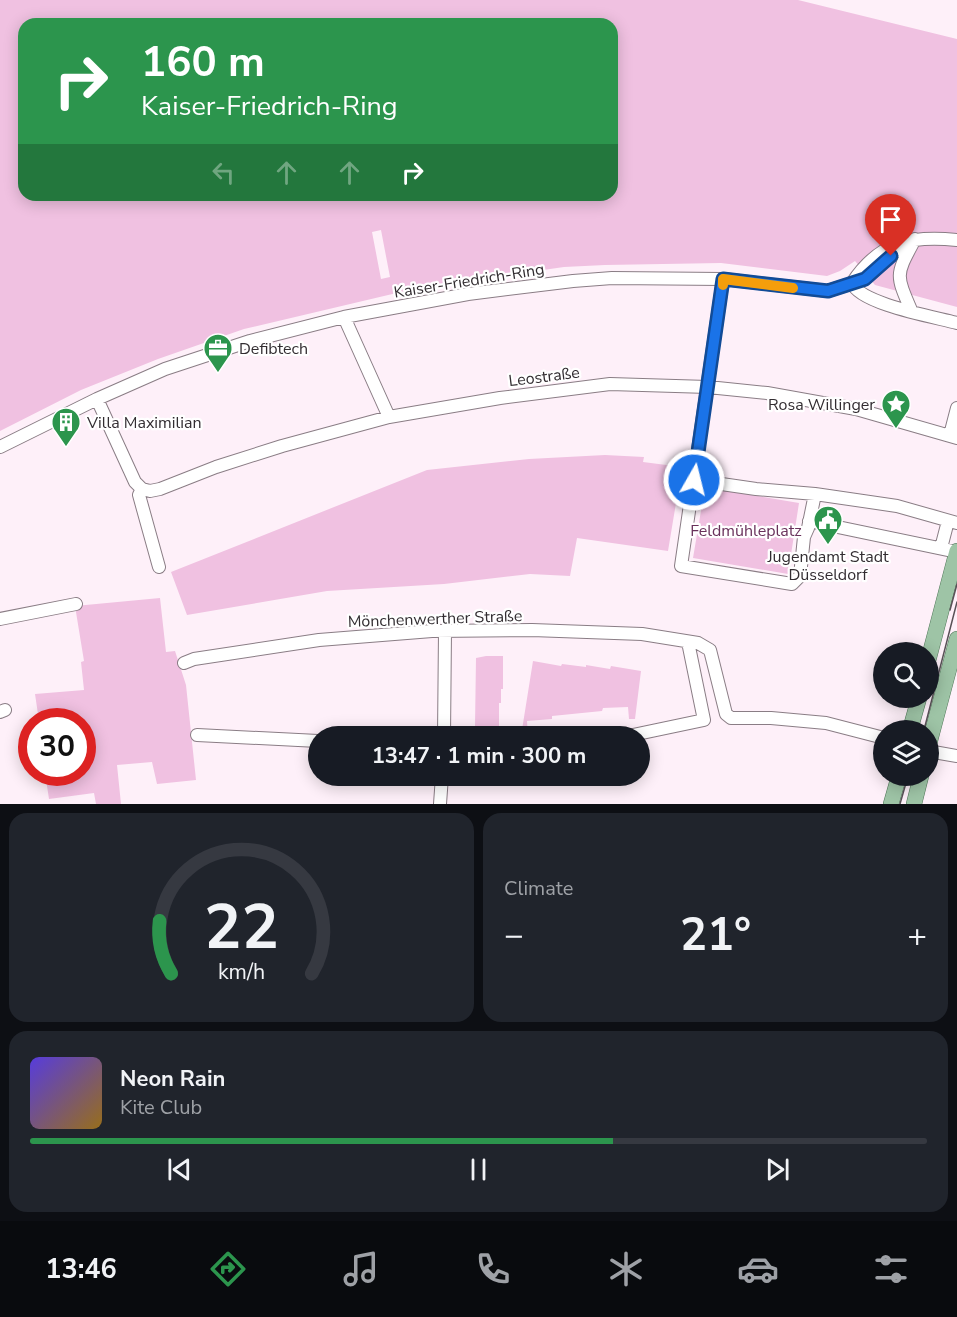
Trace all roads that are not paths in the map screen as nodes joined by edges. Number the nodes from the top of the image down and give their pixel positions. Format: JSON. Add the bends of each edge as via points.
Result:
{"nodes":[{"id":1,"x":915,"y":239,"type":"junction"},
{"id":2,"x":957,"y":240,"type":"edge"},
{"id":3,"x":723,"y":279,"type":"junction"},
{"id":4,"x":852,"y":283,"type":"junction"},
{"id":5,"x":911,"y":310,"type":"junction"},
{"id":6,"x":344,"y":317,"type":"junction"},
{"id":7,"x":957,"y":323,"type":"edge"},
{"id":8,"x":708,"y":387,"type":"junction"},
{"id":9,"x":97,"y":399,"type":"junction"},
{"id":10,"x":957,"y":408,"type":"edge"},
{"id":11,"x":389,"y":417,"type":"junction"},
{"id":12,"x":953,"y":437,"type":"edge"},
{"id":13,"x":0,"y":447,"type":"edge"},
{"id":14,"x":694,"y":480,"type":"junction"},
{"id":15,"x":142,"y":489,"type":"junction"},
{"id":16,"x":815,"y":494,"type":"junction"},
{"id":17,"x":809,"y":521,"type":"junction"},
{"id":18,"x":952,"y":522,"type":"edge"},
{"id":19,"x":941,"y":548,"type":"junction"},
{"id":20,"x":957,"y":551,"type":"edge"},
{"id":21,"x":159,"y":567,"type":"dead end"},
{"id":22,"x":76,"y":604,"type":"dead end"},
{"id":23,"x":0,"y":618,"type":"edge"},
{"id":24,"x":445,"y":631,"type":"junction"},
{"id":25,"x":957,"y":639,"type":"edge"},
{"id":26,"x":688,"y":642,"type":"junction"},
{"id":27,"x":933,"y":642,"type":"edge"},
{"id":28,"x":184,"y":663,"type":"dead end"},
{"id":29,"x":936,"y":720,"type":"edge"},
{"id":30,"x":444,"y":726,"type":"edge"},
{"id":31,"x":650,"y":731,"type":"edge"},
{"id":32,"x":197,"y":735,"type":"dead end"},
{"id":33,"x":873,"y":735,"type":"edge"},
{"id":34,"x":308,"y":741,"type":"edge"},
{"id":35,"x":939,"y":752,"type":"edge"},
{"id":36,"x":957,"y":756,"type":"edge"},
{"id":37,"x":441,"y":786,"type":"edge"},
{"id":38,"x":896,"y":786,"type":"edge"},
{"id":39,"x":918,"y":786,"type":"edge"},
{"id":40,"x":440,"y":804,"type":"edge"},
{"id":41,"x":891,"y":804,"type":"edge"},
{"id":42,"x":914,"y":804,"type":"edge"}],
"edges":[{"from":1,"to":2,"type":"street"},
{"from":1,"to":4,"type":"street","name":"Kaiser-Friedrich-Ring","via":[[902,243],[865,279]]},
{"from":1,"to":5,"type":"street","via":[[899,275]]},
{"from":3,"to":4,"type":"street","name":"Kaiser-Friedrich-Ring","via":[[821,291]]},
{"from":3,"to":6,"type":"street","name":"Kaiser-Friedrich-Ring","via":[[573,281],[468,294]]},
{"from":3,"to":8,"type":"street"},
{"from":4,"to":5,"type":"street","via":[[864,296]]},
{"from":5,"to":7,"type":"street"},
{"from":6,"to":9,"type":"street","name":"Kaiser-Friedrich-Ring","via":[[165,369]]},
{"from":6,"to":11,"type":"street"},
{"from":8,"to":11,"type":"street","name":"Leostraße","via":[[610,384]]},
{"from":8,"to":12,"type":"street","name":"Leostraße","via":[[825,402]]},
{"from":8,"to":14,"type":"street"},
{"from":9,"to":13,"type":"street","name":"Kaiser-Friedrich-Ring"},
{"from":9,"to":15,"type":"street","via":[[135,482]]},
{"from":10,"to":12,"type":"street"},
{"from":11,"to":15,"type":"street","name":"Leostraße","via":[[282,446],[160,489]]},
{"from":14,"to":16,"type":"street"},
{"from":14,"to":17,"type":"street","via":[[681,567],[792,584],[800,576]]},
{"from":15,"to":21,"type":"street","via":[[139,495]]},
{"from":16,"to":17,"type":"street"},
{"from":16,"to":18,"type":"street","via":[[897,506]]},
{"from":17,"to":19,"type":"street"},
{"from":18,"to":19,"type":"street"},
{"from":19,"to":20,"type":"street"},
{"from":20,"to":27,"type":"main road"},
{"from":22,"to":23,"type":"street"},
{"from":24,"to":26,"type":"street","name":"Mönchenwerther Straße","via":[[642,634]]},
{"from":24,"to":28,"type":"street","name":"Mönchenwerther Straße","via":[[319,640]]},
{"from":24,"to":30,"type":"street"},
{"from":25,"to":29,"type":"main road"},
{"from":26,"to":31,"type":"street","via":[[704,720]]},
{"from":26,"to":33,"type":"street","name":"Mönchenwerther Straße","via":[[710,650],[730,718],[817,722]]},
{"from":32,"to":34,"type":"street"},
{"from":35,"to":36,"type":"street"},
{"from":37,"to":40,"type":"street"},
{"from":38,"to":41,"type":"main road"},
{"from":39,"to":42,"type":"main road"}]}
